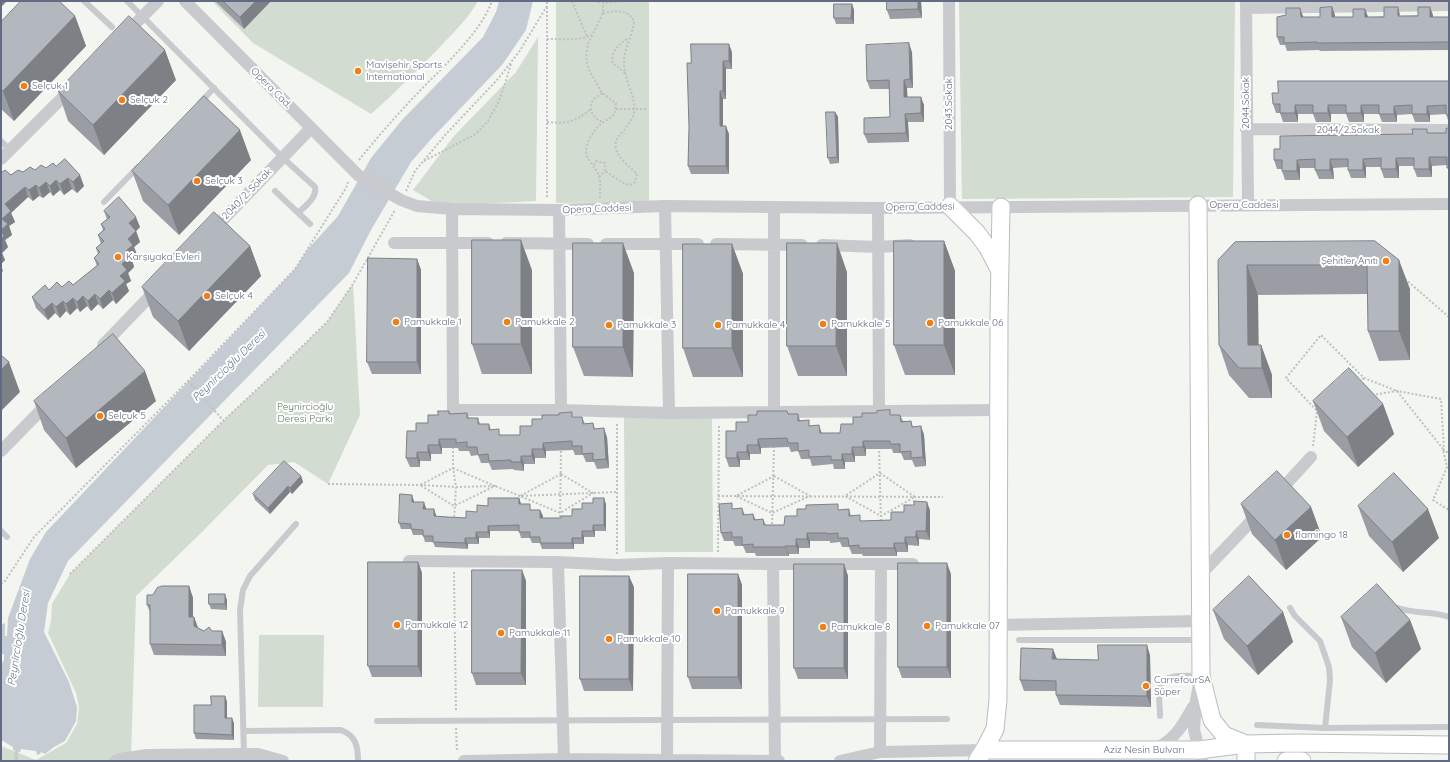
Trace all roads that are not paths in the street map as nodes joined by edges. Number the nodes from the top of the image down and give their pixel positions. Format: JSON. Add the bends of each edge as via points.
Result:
{"nodes":[{"id":1,"x":84,"y":1,"type":"edge"},
{"id":2,"x":127,"y":1,"type":"edge"},
{"id":3,"x":158,"y":1,"type":"edge"},
{"id":4,"x":185,"y":1,"type":"edge"},
{"id":5,"x":949,"y":1,"type":"edge"},
{"id":6,"x":1246,"y":4,"type":"edge"},
{"id":7,"x":1449,"y":5,"type":"edge"},
{"id":8,"x":143,"y":16,"type":"junction"},
{"id":9,"x":112,"y":27,"type":"dead end"},
{"id":10,"x":115,"y":44,"type":"edge"},
{"id":11,"x":82,"y":78,"type":"edge"},
{"id":12,"x":214,"y":88,"type":"junction"},
{"id":13,"x":198,"y":105,"type":"edge"},
{"id":14,"x":311,"y":128,"type":"junction"},
{"id":15,"x":1246,"y":129,"type":"junction"},
{"id":16,"x":1449,"y":130,"type":"edge"},
{"id":17,"x":1,"y":141,"type":"edge"},
{"id":18,"x":10,"y":150,"type":"junction"},
{"id":19,"x":282,"y":157,"type":"junction"},
{"id":20,"x":1,"y":159,"type":"edge"},
{"id":21,"x":143,"y":162,"type":"edge"},
{"id":22,"x":275,"y":191,"type":"dead end"},
{"id":23,"x":398,"y":198,"type":"joint"},
{"id":24,"x":104,"y":202,"type":"dead end"},
{"id":25,"x":1449,"y":204,"type":"edge"},
{"id":26,"x":1198,"y":205,"type":"junction"},
{"id":27,"x":1248,"y":205,"type":"junction"},
{"id":28,"x":665,"y":206,"type":"junction"},
{"id":29,"x":950,"y":206,"type":"junction"},
{"id":30,"x":774,"y":207,"type":"junction"},
{"id":31,"x":1001,"y":207,"type":"junction"},
{"id":32,"x":878,"y":208,"type":"junction"},
{"id":33,"x":452,"y":210,"type":"junction"},
{"id":34,"x":553,"y":210,"type":"junction"},
{"id":35,"x":298,"y":213,"type":"junction"},
{"id":36,"x":310,"y":224,"type":"dead end"},
{"id":37,"x":205,"y":238,"type":"edge"},
{"id":38,"x":452,"y":242,"type":"junction"},
{"id":39,"x":394,"y":244,"type":"dead end"},
{"id":40,"x":559,"y":244,"type":"junction"},
{"id":41,"x":774,"y":244,"type":"junction"},
{"id":42,"x":666,"y":245,"type":"junction"},
{"id":43,"x":924,"y":245,"type":"edge"},
{"id":44,"x":878,"y":247,"type":"junction"},
{"id":45,"x":1000,"y":271,"type":"junction"},
{"id":46,"x":166,"y":278,"type":"edge"},
{"id":47,"x":95,"y":354,"type":"edge"},
{"id":48,"x":56,"y":394,"type":"edge"},
{"id":49,"x":561,"y":410,"type":"junction"},
{"id":50,"x":879,"y":410,"type":"junction"},
{"id":51,"x":999,"y":410,"type":"junction"},
{"id":52,"x":774,"y":411,"type":"junction"},
{"id":53,"x":669,"y":413,"type":"junction"},
{"id":54,"x":1,"y":452,"type":"edge"},
{"id":55,"x":1311,"y":457,"type":"road end"},
{"id":56,"x":296,"y":524,"type":"dead end"},
{"id":57,"x":1,"y":531,"type":"edge"},
{"id":58,"x":7,"y":536,"type":"dead end"},
{"id":59,"x":409,"y":561,"type":"edge"},
{"id":60,"x":558,"y":562,"type":"junction"},
{"id":61,"x":668,"y":563,"type":"junction"},
{"id":62,"x":773,"y":564,"type":"junction"},
{"id":63,"x":881,"y":564,"type":"junction"},
{"id":64,"x":925,"y":564,"type":"edge"},
{"id":65,"x":1200,"y":575,"type":"junction"},
{"id":66,"x":1290,"y":608,"type":"dead end"},
{"id":67,"x":1398,"y":608,"type":"edge"},
{"id":68,"x":1449,"y":617,"type":"edge"},
{"id":69,"x":1200,"y":622,"type":"junction"},
{"id":70,"x":998,"y":625,"type":"junction"},
{"id":71,"x":1019,"y":640,"type":"dead end"},
{"id":72,"x":1200,"y":640,"type":"junction"},
{"id":73,"x":1200,"y":676,"type":"junction"},
{"id":74,"x":1196,"y":700,"type":"junction"},
{"id":75,"x":1160,"y":716,"type":"dead end"},
{"id":76,"x":880,"y":719,"type":"junction"},
{"id":77,"x":947,"y":719,"type":"dead end"},
{"id":78,"x":563,"y":720,"type":"junction"},
{"id":79,"x":667,"y":720,"type":"junction"},
{"id":80,"x":774,"y":720,"type":"junction"},
{"id":81,"x":377,"y":721,"type":"dead end"},
{"id":82,"x":1257,"y":725,"type":"dead end"},
{"id":83,"x":1449,"y":727,"type":"edge"},
{"id":84,"x":1325,"y":728,"type":"junction"},
{"id":85,"x":244,"y":731,"type":"junction"},
{"id":86,"x":1246,"y":744,"type":"junction"},
{"id":87,"x":1449,"y":745,"type":"edge"},
{"id":88,"x":1151,"y":750,"type":"junction"},
{"id":89,"x":880,"y":752,"type":"junction"},
{"id":90,"x":244,"y":754,"type":"junction"},
{"id":91,"x":1201,"y":755,"type":"edge"},
{"id":92,"x":981,"y":756,"type":"edge"},
{"id":93,"x":461,"y":758,"type":"edge"},
{"id":94,"x":564,"y":759,"type":"junction"},
{"id":95,"x":667,"y":759,"type":"junction"},
{"id":96,"x":115,"y":761,"type":"edge"},
{"id":97,"x":283,"y":761,"type":"edge"},
{"id":98,"x":358,"y":761,"type":"edge"},
{"id":99,"x":775,"y":761,"type":"edge"},
{"id":100,"x":779,"y":761,"type":"edge"},
{"id":101,"x":840,"y":761,"type":"edge"},
{"id":102,"x":1246,"y":761,"type":"edge"},
{"id":103,"x":1286,"y":761,"type":"edge"},
{"id":104,"x":1294,"y":761,"type":"edge"},
{"id":105,"x":1302,"y":761,"type":"edge"}],
"edges":[{"from":1,"to":9,"type":"lane"},
{"from":2,"to":8,"type":"lane"},
{"from":3,"to":8,"type":"street"},
{"from":4,"to":14,"type":"street","name":"Opera Cad."},
{"from":5,"to":29,"type":"street","name":"2043.Sokak"},
{"from":6,"to":7,"type":"street"},
{"from":6,"to":15,"type":"street","name":"2044.Sokak"},
{"from":8,"to":10,"type":"street"},
{"from":8,"to":12,"type":"lane"},
{"from":11,"to":18,"type":"street"},
{"from":12,"to":13,"type":"lane"},
{"from":12,"to":19,"type":"lane"},
{"from":14,"to":19,"type":"street","name":"2040/2. Sokak"},
{"from":14,"to":23,"type":"street","name":"Opera Cad.","via":[[355,172]]},
{"from":15,"to":16,"type":"street","name":"2044/2.Sokak"},
{"from":15,"to":27,"type":"street","name":"2044.Sokak"},
{"from":17,"to":18,"type":"lane"},
{"from":18,"to":20,"type":"street"},
{"from":19,"to":35,"type":"lane","via":[[315,187],[313,198]]},
{"from":19,"to":37,"type":"street","name":"2040/2. Sokak"},
{"from":21,"to":24,"type":"lane"},
{"from":22,"to":35,"type":"lane"},
{"from":23,"to":33,"type":"street","name":"Opera Caddesi","via":[[417,206]]},
{"from":25,"to":27,"type":"street","name":"Opera Caddesi"},
{"from":26,"to":27,"type":"street","name":"Opera Caddesi"},
{"from":26,"to":31,"type":"street","name":"Opera Caddesi"},
{"from":26,"to":65,"type":"street"},
{"from":28,"to":30,"type":"street","name":"Opera Caddesi"},
{"from":28,"to":34,"type":"street","name":"Opera Caddesi"},
{"from":28,"to":42,"type":"street"},
{"from":29,"to":31,"type":"street","name":"Opera Caddesi"},
{"from":29,"to":32,"type":"street","name":"Opera Caddesi"},
{"from":29,"to":45,"type":"street","via":[[977,233]]},
{"from":30,"to":32,"type":"street","name":"Opera Caddesi"},
{"from":30,"to":41,"type":"street"},
{"from":31,"to":45,"type":"street"},
{"from":32,"to":44,"type":"street"},
{"from":33,"to":34,"type":"street","name":"Opera Caddesi"},
{"from":33,"to":38,"type":"street"},
{"from":34,"to":40,"type":"street"},
{"from":35,"to":36,"type":"lane"},
{"from":38,"to":39,"type":"street"},
{"from":38,"to":40,"type":"street"},
{"from":38,"to":49,"type":"street","via":[[453,410]]},
{"from":40,"to":42,"type":"street"},
{"from":40,"to":49,"type":"street"},
{"from":41,"to":42,"type":"street"},
{"from":41,"to":44,"type":"street"},
{"from":41,"to":52,"type":"street"},
{"from":42,"to":53,"type":"street"},
{"from":43,"to":44,"type":"street"},
{"from":44,"to":50,"type":"street"},
{"from":45,"to":51,"type":"street"},
{"from":46,"to":47,"type":"street"},
{"from":48,"to":54,"type":"street"},
{"from":49,"to":53,"type":"street"},
{"from":50,"to":51,"type":"street"},
{"from":50,"to":52,"type":"street"},
{"from":51,"to":70,"type":"street"},
{"from":52,"to":53,"type":"street"},
{"from":55,"to":65,"type":"street"},
{"from":56,"to":85,"type":"lane","via":[[250,576],[241,597]]},
{"from":57,"to":58,"type":"lane"},
{"from":59,"to":60,"type":"street"},
{"from":60,"to":61,"type":"street","via":[[617,565]]},
{"from":60,"to":78,"type":"street"},
{"from":61,"to":62,"type":"street"},
{"from":61,"to":79,"type":"street"},
{"from":62,"to":63,"type":"street"},
{"from":62,"to":80,"type":"street"},
{"from":63,"to":64,"type":"street"},
{"from":63,"to":76,"type":"street"},
{"from":65,"to":69,"type":"street"},
{"from":66,"to":84,"type":"lane","via":[[1320,641],[1329,667]]},
{"from":67,"to":68,"type":"lane"},
{"from":69,"to":70,"type":"street"},
{"from":69,"to":72,"type":"street"},
{"from":70,"to":92,"type":"street","via":[[997,715],[995,730]]},
{"from":71,"to":72,"type":"lane"},
{"from":72,"to":73,"type":"street"},
{"from":73,"to":74,"type":"street"},
{"from":73,"to":75,"type":"lane","via":[[1172,677],[1164,680],[1160,686]]},
{"from":73,"to":86,"type":"street","via":[[1212,720],[1224,735]]},
{"from":74,"to":88,"type":"street","via":[[1176,735]]},
{"from":74,"to":91,"type":"street","via":[[1194,730]]},
{"from":76,"to":77,"type":"lane"},
{"from":76,"to":80,"type":"lane"},
{"from":76,"to":89,"type":"street"},
{"from":78,"to":79,"type":"lane"},
{"from":78,"to":81,"type":"lane"},
{"from":78,"to":94,"type":"street"},
{"from":79,"to":80,"type":"lane"},
{"from":79,"to":95,"type":"street"},
{"from":80,"to":99,"type":"street"},
{"from":82,"to":84,"type":"lane"},
{"from":83,"to":84,"type":"lane"},
{"from":85,"to":90,"type":"lane"},
{"from":85,"to":98,"type":"lane","via":[[341,730],[355,740]]},
{"from":86,"to":87,"type":"street","name":"Aziz Nesin Bulvarı"},
{"from":86,"to":91,"type":"street","name":"Aziz Nesin Bulvarı"},
{"from":86,"to":102,"type":"street"},
{"from":88,"to":91,"type":"street","name":"Aziz Nesin Bulvarı"},
{"from":88,"to":92,"type":"street","name":"Aziz Nesin Bulvarı"},
{"from":89,"to":92,"type":"street","name":"Aziz Nesin Bulvarı"},
{"from":89,"to":101,"type":"street","name":"Aziz Nesin Bulvarı"},
{"from":90,"to":96,"type":"street","via":[[147,755]]},
{"from":90,"to":97,"type":"street","via":[[258,754]]},
{"from":93,"to":94,"type":"street"},
{"from":94,"to":95,"type":"street"},
{"from":95,"to":99,"type":"street"},
{"from":99,"to":100,"type":"street"},
{"from":103,"to":104,"type":"street"},
{"from":104,"to":105,"type":"street"}]}
